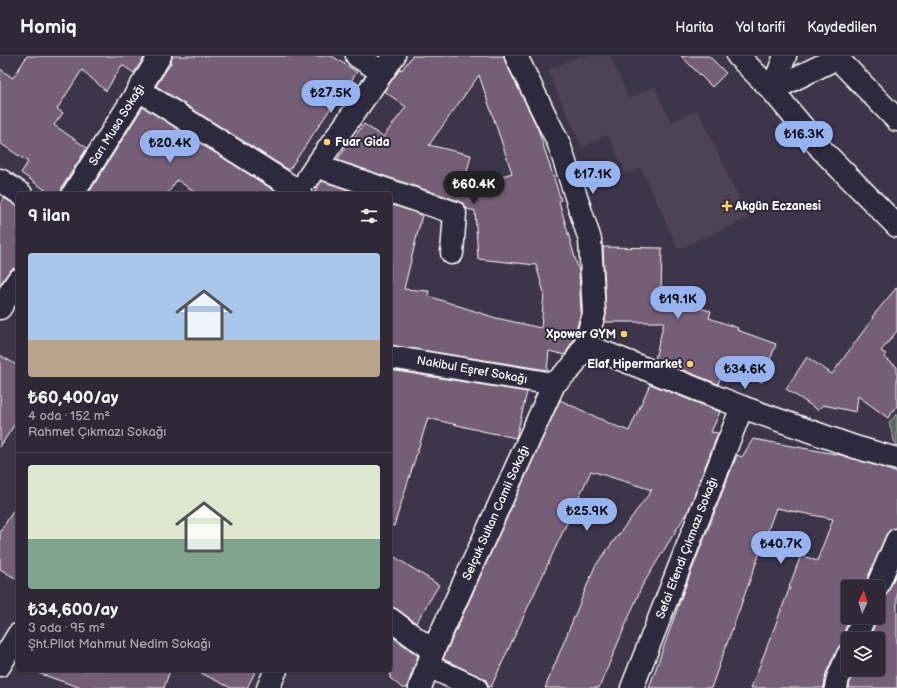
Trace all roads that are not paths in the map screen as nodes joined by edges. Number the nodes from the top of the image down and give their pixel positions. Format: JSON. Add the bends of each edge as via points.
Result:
{"nodes":[{"id":1,"x":160,"y":56,"type":"edge"},
{"id":2,"x":357,"y":56,"type":"edge"},
{"id":3,"x":516,"y":56,"type":"edge"},
{"id":4,"x":738,"y":56,"type":"edge"},
{"id":5,"x":785,"y":56,"type":"edge"},
{"id":6,"x":836,"y":57,"type":"edge"},
{"id":7,"x":388,"y":64,"type":"edge"},
{"id":8,"x":139,"y":90,"type":"junction"},
{"id":9,"x":772,"y":90,"type":"junction"},
{"id":10,"x":897,"y":120,"type":"edge"},
{"id":11,"x":316,"y":166,"type":"junction"},
{"id":12,"x":0,"y":180,"type":"edge"},
{"id":13,"x":18,"y":192,"type":"edge"},
{"id":14,"x":74,"y":192,"type":"edge"},
{"id":15,"x":297,"y":192,"type":"edge"},
{"id":16,"x":300,"y":192,"type":"edge"},
{"id":17,"x":897,"y":226,"type":"edge"},
{"id":18,"x":452,"y":253,"type":"dead end"},
{"id":19,"x":16,"y":283,"type":"edge"},
{"id":20,"x":0,"y":308,"type":"edge"},
{"id":21,"x":585,"y":345,"type":"junction"},
{"id":22,"x":392,"y":357,"type":"edge"},
{"id":23,"x":554,"y":384,"type":"junction"},
{"id":24,"x":742,"y":408,"type":"junction"},
{"id":25,"x":897,"y":459,"type":"edge"},
{"id":26,"x":897,"y":540,"type":"edge"},
{"id":27,"x":880,"y":580,"type":"edge"},
{"id":28,"x":392,"y":621,"type":"edge"},
{"id":29,"x":16,"y":638,"type":"edge"},
{"id":30,"x":430,"y":658,"type":"junction"},
{"id":31,"x":0,"y":665,"type":"edge"},
{"id":32,"x":841,"y":671,"type":"edge"},
{"id":33,"x":275,"y":672,"type":"edge"},
{"id":34,"x":268,"y":688,"type":"edge"},
{"id":35,"x":420,"y":688,"type":"edge"},
{"id":36,"x":476,"y":688,"type":"edge"},
{"id":37,"x":632,"y":688,"type":"edge"},
{"id":38,"x":836,"y":688,"type":"edge"}],
"edges":[{"from":1,"to":8,"type":"street","name":"Sarı Musa Sokağı"},
{"from":2,"to":7,"type":"street"},
{"from":3,"to":21,"type":"street","name":"Selçuk Sultan Camii Sokağı","via":[[559,144],[590,240],[594,314]]},
{"from":4,"to":9,"type":"street"},
{"from":5,"to":9,"type":"street"},
{"from":6,"to":9,"type":"street"},
{"from":6,"to":10,"type":"street"},
{"from":7,"to":11,"type":"street"},
{"from":8,"to":14,"type":"street","name":"Sarı Musa Sokağı"},
{"from":8,"to":15,"type":"street"},
{"from":9,"to":17,"type":"street","via":[[822,150]]},
{"from":11,"to":16,"type":"street"},
{"from":11,"to":18,"type":"street","via":[[455,213]]},
{"from":12,"to":13,"type":"street"},
{"from":19,"to":20,"type":"street"},
{"from":21,"to":23,"type":"street","name":"Selçuk Sultan Camii Sokağı","via":[[572,368]]},
{"from":21,"to":24,"type":"street"},
{"from":22,"to":23,"type":"street","name":"Nakibul Eşref Sokağı"},
{"from":23,"to":30,"type":"street","name":"Selçuk Sultan Camii Sokağı"},
{"from":24,"to":25,"type":"street"},
{"from":24,"to":37,"type":"street","name":"Sefai Efendi Çıkmazı Sokağı"},
{"from":26,"to":27,"type":"street"},
{"from":28,"to":30,"type":"street"},
{"from":29,"to":31,"type":"street"},
{"from":30,"to":35,"type":"street","name":"Selçuk Sultan Camii Sokağı"},
{"from":30,"to":36,"type":"street"},
{"from":32,"to":38,"type":"street"},
{"from":33,"to":34,"type":"street"}]}
